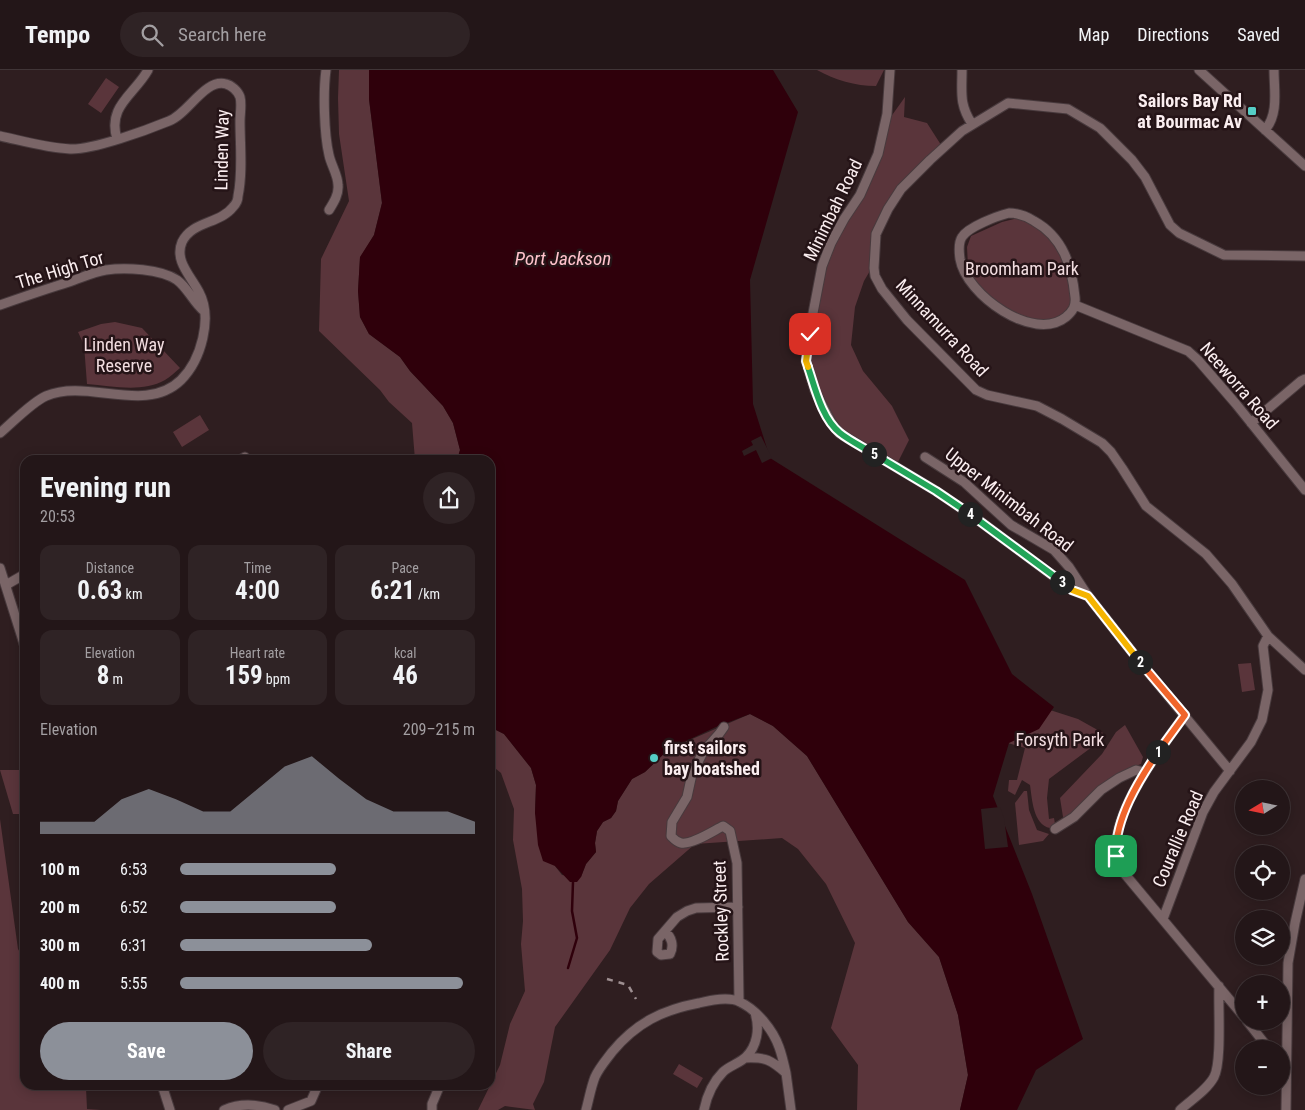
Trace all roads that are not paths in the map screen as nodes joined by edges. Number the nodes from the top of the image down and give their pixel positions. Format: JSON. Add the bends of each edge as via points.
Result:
{"nodes":[{"id":1,"x":148,"y":70,"type":"edge"},
{"id":2,"x":326,"y":70,"type":"edge"},
{"id":3,"x":890,"y":70,"type":"edge"},
{"id":4,"x":962,"y":70,"type":"edge"},
{"id":5,"x":1199,"y":70,"type":"edge"},
{"id":6,"x":1274,"y":70,"type":"edge"},
{"id":7,"x":972,"y":124,"type":"junction"},
{"id":8,"x":1265,"y":130,"type":"junction"},
{"id":9,"x":0,"y":136,"type":"edge"},
{"id":10,"x":117,"y":139,"type":"junction"},
{"id":11,"x":1305,"y":166,"type":"edge"},
{"id":12,"x":329,"y":210,"type":"dead end"},
{"id":13,"x":1305,"y":256,"type":"edge"},
{"id":14,"x":0,"y":305,"type":"edge"},
{"id":15,"x":1075,"y":305,"type":"junction"},
{"id":16,"x":204,"y":311,"type":"junction"},
{"id":17,"x":1305,"y":379,"type":"edge"},
{"id":18,"x":1251,"y":423,"type":"junction"},
{"id":19,"x":0,"y":433,"type":"edge"},
{"id":20,"x":925,"y":456,"type":"dead end"},
{"id":21,"x":1305,"y":490,"type":"edge"},
{"id":22,"x":0,"y":568,"type":"edge"},
{"id":23,"x":20,"y":577,"type":"edge"},
{"id":24,"x":6,"y":585,"type":"junction"},
{"id":25,"x":1088,"y":596,"type":"junction"},
{"id":26,"x":20,"y":631,"type":"edge"},
{"id":27,"x":1268,"y":636,"type":"junction"},
{"id":28,"x":1305,"y":670,"type":"edge"},
{"id":29,"x":1185,"y":715,"type":"junction"},
{"id":30,"x":724,"y":727,"type":"dead end"},
{"id":31,"x":1230,"y":771,"type":"junction"},
{"id":32,"x":1144,"y":772,"type":"junction"},
{"id":33,"x":1055,"y":829,"type":"dead end"},
{"id":34,"x":1305,"y":880,"type":"edge"},
{"id":35,"x":738,"y":907,"type":"junction"},
{"id":36,"x":1163,"y":919,"type":"junction"},
{"id":37,"x":665,"y":932,"type":"dead end"},
{"id":38,"x":1220,"y":986,"type":"junction"},
{"id":39,"x":740,"y":1001,"type":"junction"},
{"id":40,"x":1235,"y":1005,"type":"edge"},
{"id":41,"x":755,"y":1013,"type":"junction"},
{"id":42,"x":1254,"y":1030,"type":"edge"},
{"id":43,"x":1262,"y":1040,"type":"edge"},
{"id":44,"x":1285,"y":1040,"type":"edge"},
{"id":45,"x":745,"y":1058,"type":"junction"},
{"id":46,"x":786,"y":1073,"type":"junction"},
{"id":47,"x":164,"y":1090,"type":"edge"},
{"id":48,"x":316,"y":1090,"type":"edge"},
{"id":49,"x":438,"y":1090,"type":"edge"},
{"id":50,"x":1285,"y":1095,"type":"edge"},
{"id":51,"x":310,"y":1107,"type":"edge"},
{"id":52,"x":170,"y":1110,"type":"edge"},
{"id":53,"x":224,"y":1110,"type":"edge"},
{"id":54,"x":275,"y":1110,"type":"edge"},
{"id":55,"x":288,"y":1110,"type":"edge"},
{"id":56,"x":432,"y":1110,"type":"edge"},
{"id":57,"x":586,"y":1110,"type":"edge"},
{"id":58,"x":704,"y":1110,"type":"edge"},
{"id":59,"x":791,"y":1110,"type":"edge"},
{"id":60,"x":1180,"y":1110,"type":"edge"},
{"id":61,"x":1286,"y":1110,"type":"edge"}],
"edges":[{"from":1,"to":10,"type":"street","via":[[119,108],[114,128]]},
{"from":2,"to":12,"type":"street","via":[[327,145],[338,183],[338,192]]},
{"from":3,"to":25,"type":"street","name":"Minimbah Road","via":[[887,114],[878,154],[822,266],[806,361],[815,391],[839,433],[936,491],[1072,590]]},
{"from":4,"to":7,"type":"street","via":[[962,104]]},
{"from":5,"to":8,"type":"street"},
{"from":6,"to":8,"type":"street","via":[[1274,111],[1272,122]]},
{"from":7,"to":13,"type":"street","name":"Minnamurra Road","via":[[1008,103],[1068,109],[1100,128],[1132,160],[1145,177],[1174,231],[1224,255]]},
{"from":7,"to":27,"type":"street","name":"Minnamurra Road","via":[[901,189],[888,209],[876,234],[875,276],[882,289],[907,320],[976,390],[1037,406],[1102,443],[1146,506],[1206,554],[1232,584]]},
{"from":8,"to":11,"type":"street"},
{"from":9,"to":10,"type":"street","via":[[71,150]]},
{"from":10,"to":16,"type":"street","name":"Linden Way","via":[[171,121],[212,85],[220,82],[229,84],[240,98],[238,199],[223,215],[193,228],[182,241],[180,249],[180,259],[199,292]]},
{"from":14,"to":16,"type":"street","name":"The High Tor","via":[[89,274],[131,270],[164,273],[178,280]]},
{"from":15,"to":15,"type":"street","via":[[1062,320],[1046,324],[1033,323],[1001,310],[979,293],[966,276],[960,262],[960,238],[971,229],[1009,213],[1040,224],[1055,237],[1065,252]]},
{"from":15,"to":18,"type":"street","name":"Neeworra Road","via":[[1188,352]]},
{"from":16,"to":19,"type":"street","name":"Linden Way","via":[[200,350],[180,381],[165,390],[138,395],[58,392],[40,399]]},
{"from":17,"to":18,"type":"street"},
{"from":18,"to":21,"type":"street","name":"Neeworra Road"},
{"from":20,"to":25,"type":"street","name":"Upper Minimbah Road","via":[[964,482],[1011,525],[1054,550]]},
{"from":22,"to":24,"type":"street"},
{"from":23,"to":24,"type":"street"},
{"from":24,"to":26,"type":"street"},
{"from":25,"to":29,"type":"street","name":"Minimbah Road"},
{"from":27,"to":28,"type":"street","name":"Minnamurra Road"},
{"from":27,"to":31,"type":"street","name":"Courallie Road","via":[[1263,646],[1268,690],[1262,720]]},
{"from":29,"to":31,"type":"street","name":"Minimbah Road"},
{"from":29,"to":32,"type":"street"},
{"from":30,"to":35,"type":"street","name":"Rockley Street","via":[[703,752],[692,774],[687,797],[672,822],[671,836],[681,843],[723,826],[730,831],[737,863]]},
{"from":31,"to":36,"type":"street","name":"Courallie Road","via":[[1203,812]]},
{"from":32,"to":33,"type":"street","via":[[1136,770],[1101,790],[1074,817]]},
{"from":32,"to":36,"type":"street","via":[[1122,820],[1116,856],[1121,869]]},
{"from":34,"to":44,"type":"street","via":[[1288,963]]},
{"from":35,"to":37,"type":"street","via":[[696,908],[677,917]]},
{"from":35,"to":39,"type":"street","name":"Rockley Street"},
{"from":36,"to":38,"type":"street"},
{"from":38,"to":40,"type":"street"},
{"from":38,"to":60,"type":"street","via":[[1215,1075]]},
{"from":39,"to":41,"type":"street"},
{"from":39,"to":57,"type":"street","via":[[692,1004],[669,1010],[645,1022],[623,1039],[604,1062],[596,1076]]},
{"from":41,"to":45,"type":"street","via":[[758,1034]]},
{"from":41,"to":46,"type":"street","via":[[770,1028]]},
{"from":42,"to":43,"type":"street"},
{"from":45,"to":46,"type":"street","via":[[772,1060]]},
{"from":45,"to":58,"type":"street","via":[[724,1071],[714,1082]]},
{"from":46,"to":59,"type":"street"},
{"from":47,"to":52,"type":"street"},
{"from":48,"to":51,"type":"street"},
{"from":49,"to":56,"type":"street"},
{"from":50,"to":61,"type":"street"},
{"from":51,"to":55,"type":"street"},
{"from":53,"to":54,"type":"street","via":[[246,1104]]}]}
